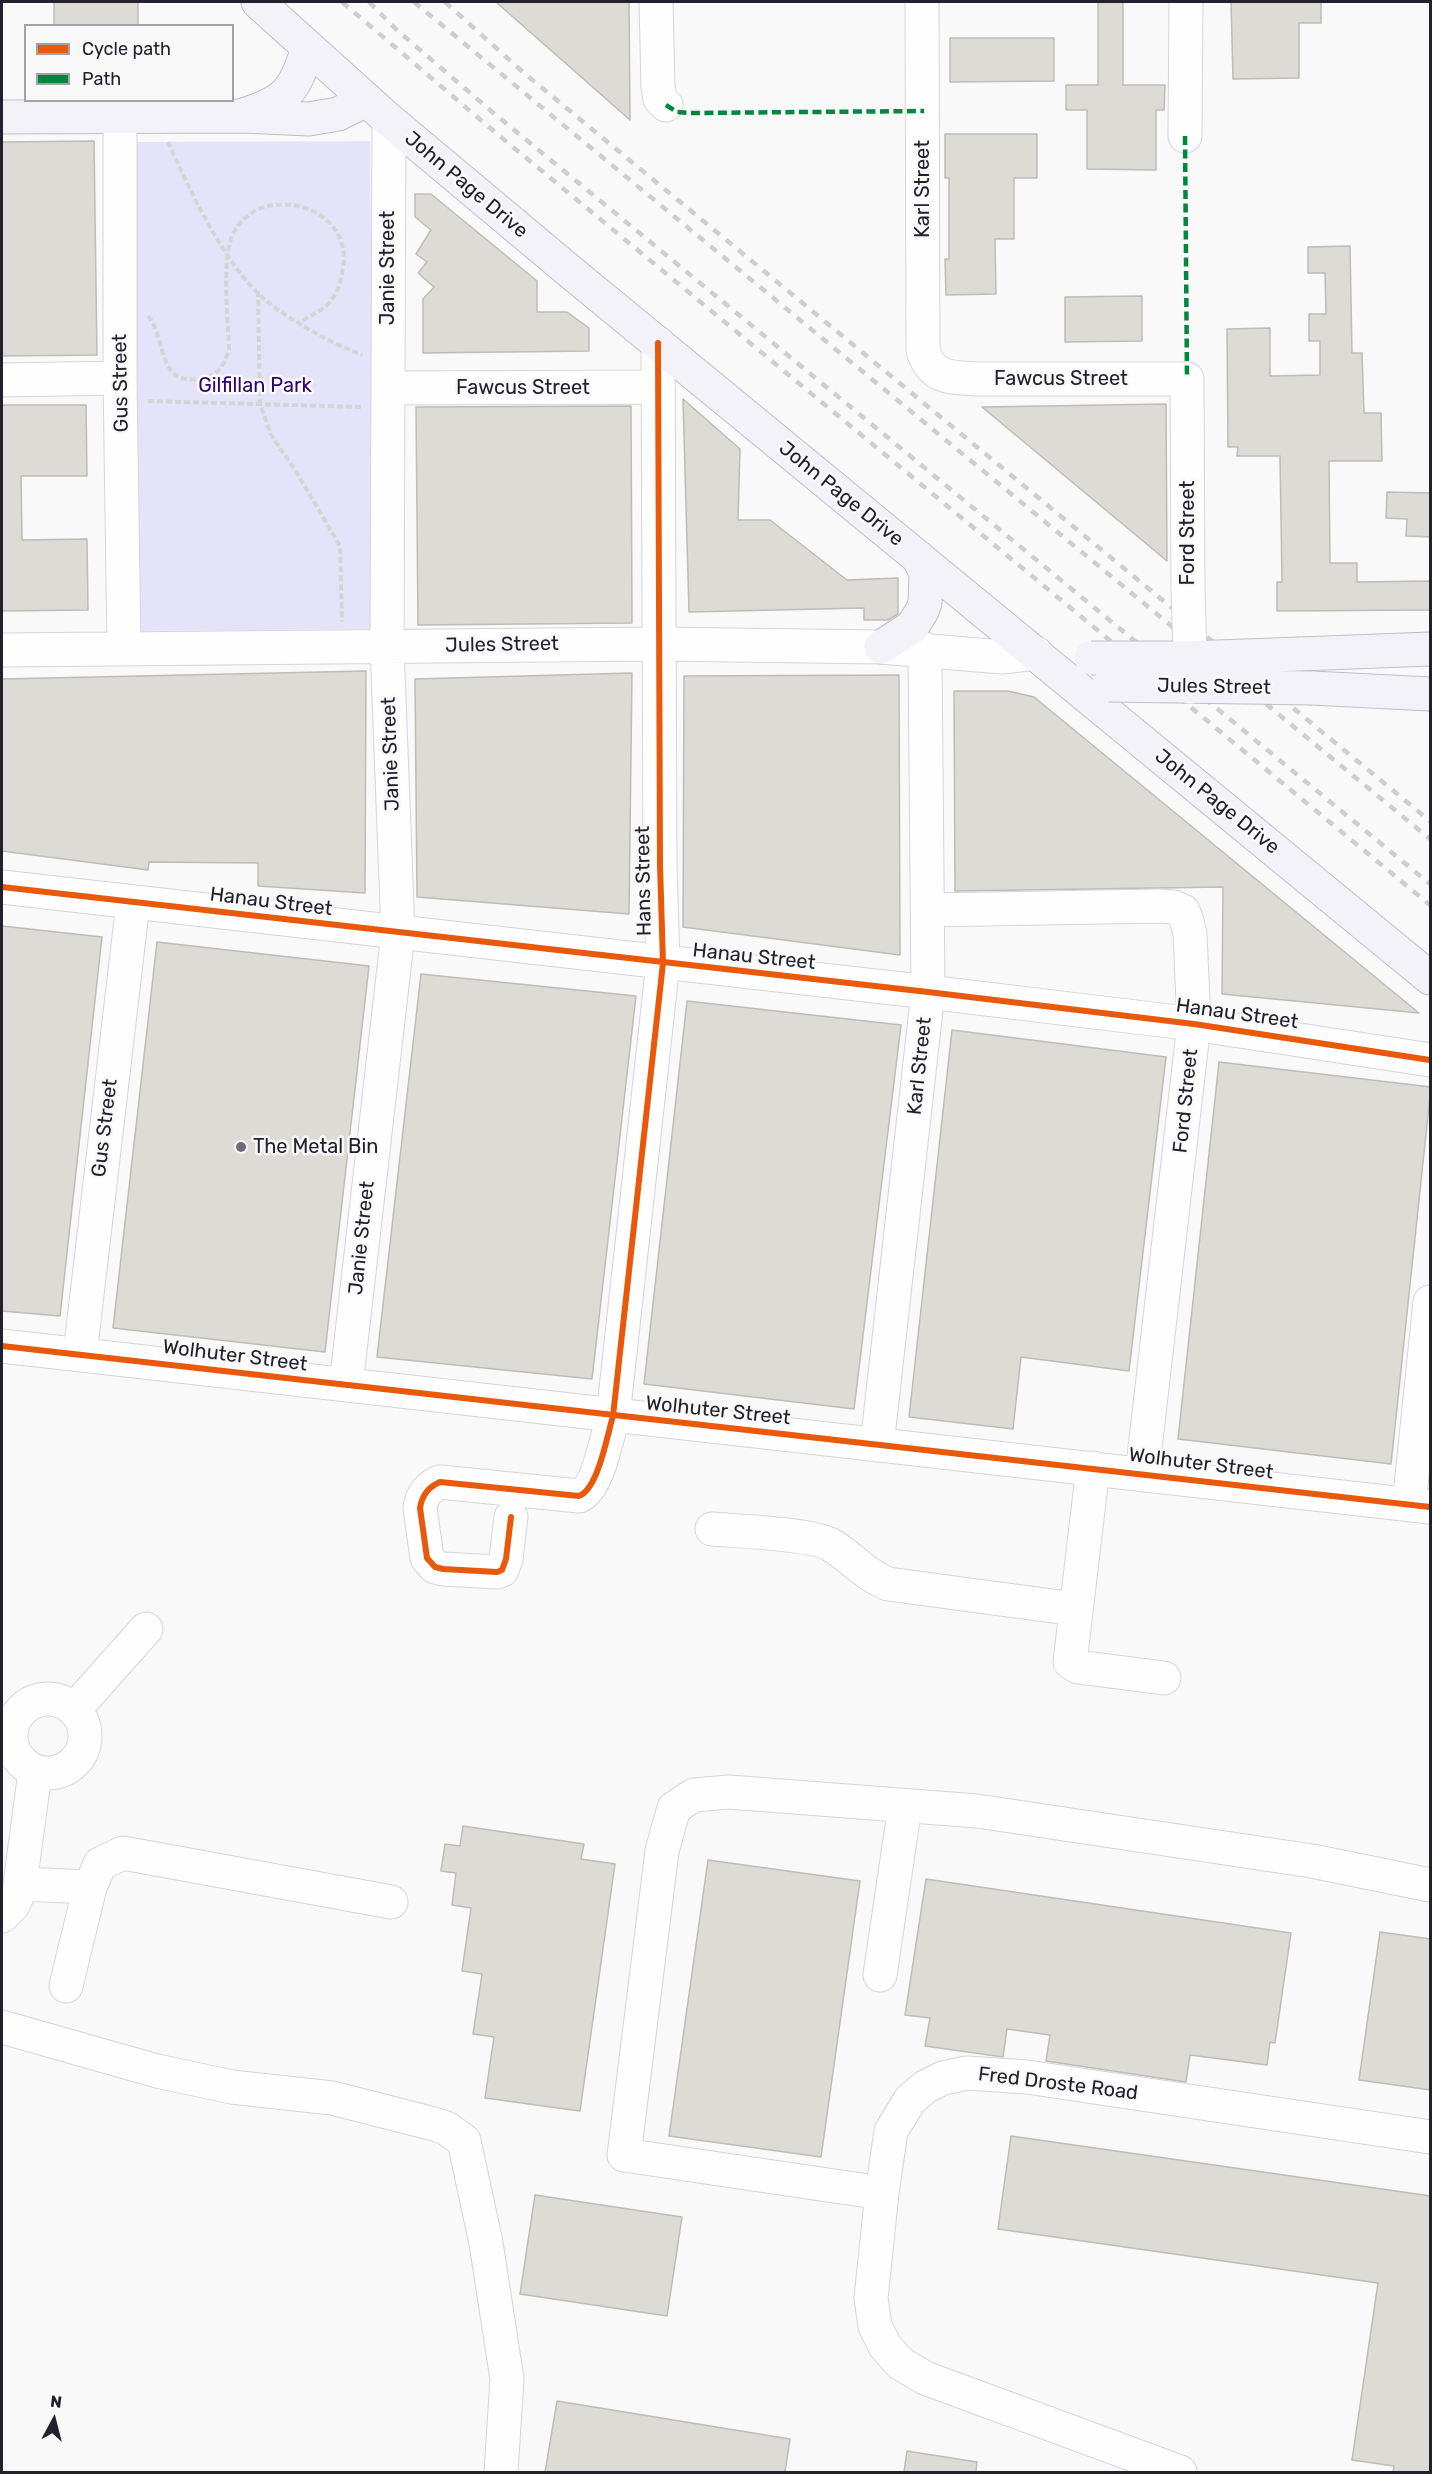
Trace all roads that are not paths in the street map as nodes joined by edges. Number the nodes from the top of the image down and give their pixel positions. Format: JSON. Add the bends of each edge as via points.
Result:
{"nodes":[{"id":1,"x":258,"y":2,"type":"edge"},
{"id":2,"x":656,"y":2,"type":"edge"},
{"id":3,"x":922,"y":2,"type":"edge"},
{"id":4,"x":1186,"y":2,"type":"edge"},
{"id":5,"x":308,"y":48,"type":"junction"},
{"id":6,"x":666,"y":105,"type":"dead end"},
{"id":7,"x":377,"y":110,"type":"junction"},
{"id":8,"x":242,"y":116,"type":"junction"},
{"id":9,"x":2,"y":117,"type":"edge"},
{"id":10,"x":120,"y":117,"type":"junction"},
{"id":11,"x":1185,"y":136,"type":"dead end"},
{"id":12,"x":658,"y":343,"type":"junction"},
{"id":13,"x":936,"y":373,"type":"joint"},
{"id":14,"x":1187,"y":379,"type":"joint"},
{"id":15,"x":2,"y":380,"type":"edge"},
{"id":16,"x":388,"y":386,"type":"junction"},
{"id":17,"x":658,"y":387,"type":"junction"},
{"id":18,"x":120,"y":389,"type":"junction"},
{"id":19,"x":918,"y":557,"type":"junction"},
{"id":20,"x":658,"y":644,"type":"junction"},
{"id":21,"x":387,"y":646,"type":"junction"},
{"id":22,"x":881,"y":647,"type":"junction"},
{"id":23,"x":124,"y":649,"type":"junction"},
{"id":24,"x":925,"y":649,"type":"junction"},
{"id":25,"x":1431,"y":649,"type":"edge"},
{"id":26,"x":2,"y":650,"type":"edge"},
{"id":27,"x":1036,"y":653,"type":"junction"},
{"id":28,"x":1002,"y":657,"type":"junction"},
{"id":29,"x":1100,"y":672,"type":"junction"},
{"id":30,"x":1190,"y":673,"type":"junction"},
{"id":31,"x":1066,"y":679,"type":"junction"},
{"id":32,"x":1431,"y":694,"type":"edge"},
{"id":33,"x":2,"y":887,"type":"edge"},
{"id":34,"x":133,"y":903,"type":"junction"},
{"id":35,"x":928,"y":910,"type":"junction"},
{"id":36,"x":398,"y":933,"type":"junction"},
{"id":37,"x":663,"y":963,"type":"junction"},
{"id":38,"x":1431,"y":978,"type":"edge"},
{"id":39,"x":928,"y":992,"type":"junction"},
{"id":40,"x":1194,"y":1024,"type":"junction"},
{"id":41,"x":1425,"y":1053,"type":"edge"},
{"id":42,"x":1431,"y":1302,"type":"edge"},
{"id":43,"x":2,"y":1346,"type":"edge"},
{"id":44,"x":80,"y":1354,"type":"junction"},
{"id":45,"x":346,"y":1385,"type":"junction"},
{"id":46,"x":613,"y":1416,"type":"junction"},
{"id":47,"x":877,"y":1444,"type":"junction"},
{"id":48,"x":1093,"y":1468,"type":"junction"},
{"id":49,"x":1142,"y":1474,"type":"junction"},
{"id":50,"x":1420,"y":1506,"type":"edge"},
{"id":51,"x":511,"y":1517,"type":"dead end"},
{"id":52,"x":712,"y":1529,"type":"dead end"},
{"id":53,"x":1075,"y":1609,"type":"junction"},
{"id":54,"x":146,"y":1629,"type":"dead end"},
{"id":55,"x":1164,"y":1678,"type":"dead end"},
{"id":56,"x":10,"y":1703,"type":"edge"},
{"id":57,"x":74,"y":1710,"type":"junction"},
{"id":58,"x":35,"y":1772,"type":"junction"},
{"id":59,"x":905,"y":1806,"type":"junction"},
{"id":60,"x":21,"y":1884,"type":"junction"},
{"id":61,"x":1431,"y":1886,"type":"edge"},
{"id":62,"x":90,"y":1887,"type":"junction"},
{"id":63,"x":391,"y":1902,"type":"dead end"},
{"id":64,"x":2,"y":1916,"type":"edge"},
{"id":65,"x":880,"y":1976,"type":"dead end"},
{"id":66,"x":66,"y":1986,"type":"dead end"},
{"id":67,"x":2,"y":2027,"type":"edge"},
{"id":68,"x":1431,"y":2137,"type":"edge"},
{"id":69,"x":882,"y":2193,"type":"junction"},
{"id":70,"x":501,"y":2472,"type":"edge"},
{"id":71,"x":1180,"y":2472,"type":"edge"}],
"edges":[{"from":1,"to":5,"type":"main road","name":"John Page Drive"},
{"from":2,"to":6,"type":"street","via":[[658,87],[660,99]]},
{"from":3,"to":13,"type":"street","name":"Karl Street","via":[[923,351]]},
{"from":4,"to":11,"type":"street"},
{"from":5,"to":7,"type":"main road","name":"John Page Drive"},
{"from":5,"to":8,"type":"main road","via":[[301,72],[289,92],[271,106]]},
{"from":7,"to":8,"type":"main road","via":[[309,119]]},
{"from":7,"to":12,"type":"main road","name":"John Page Drive"},
{"from":7,"to":16,"type":"street","name":"Janie Street"},
{"from":8,"to":10,"type":"main road"},
{"from":9,"to":10,"type":"main road"},
{"from":10,"to":18,"type":"street","name":"Gus Street"},
{"from":12,"to":17,"type":"street","name":"Hans Street"},
{"from":12,"to":19,"type":"main road","name":"John Page Drive"},
{"from":13,"to":14,"type":"street","name":"Fawcus Street","via":[[978,380]]},
{"from":14,"to":30,"type":"street","name":"Ford Street","bridge":true},
{"from":15,"to":18,"type":"street"},
{"from":16,"to":17,"type":"street","name":"Fawcus Street"},
{"from":16,"to":21,"type":"street","name":"Janie Street"},
{"from":17,"to":20,"type":"street","name":"Hans Street"},
{"from":18,"to":23,"type":"street","name":"Gus Street"},
{"from":19,"to":22,"type":"main road","via":[[926,573],[922,611],[912,627]]},
{"from":19,"to":27,"type":"main road","name":"John Page Drive"},
{"from":20,"to":21,"type":"street","name":"Jules Street"},
{"from":20,"to":22,"type":"street","name":"Jules Street"},
{"from":20,"to":37,"type":"street","name":"Hans Street"},
{"from":21,"to":23,"type":"street","name":"Jules Street"},
{"from":21,"to":36,"type":"street","name":"Janie Street"},
{"from":22,"to":24,"type":"street","name":"Jules Street"},
{"from":23,"to":26,"type":"street","name":"Jules Street"},
{"from":24,"to":28,"type":"street","name":"Jules Street"},
{"from":24,"to":35,"type":"street","name":"Karl Street"},
{"from":25,"to":30,"type":"main road","name":"Jules Street","bridge":true,"via":[[1300,654]]},
{"from":27,"to":28,"type":"street","name":"Jules Street"},
{"from":27,"to":29,"type":"main road","name":"Jules Street"},
{"from":27,"to":31,"type":"main road","name":"John Page Drive"},
{"from":28,"to":31,"type":"street","name":"Jules Street"},
{"from":29,"to":30,"type":"main road","name":"Jules Street","bridge":true},
{"from":29,"to":31,"type":"main road","name":"Jules Street"},
{"from":30,"to":32,"type":"main road","name":"Jules Street","bridge":true,"via":[[1312,688]]},
{"from":31,"to":38,"type":"main road","name":"John Page Drive"},
{"from":33,"to":34,"type":"street","name":"Hanau Street"},
{"from":34,"to":36,"type":"street","name":"Hanau Street"},
{"from":34,"to":44,"type":"street","name":"Gus Street"},
{"from":35,"to":39,"type":"street","name":"Karl Street"},
{"from":35,"to":40,"type":"street","name":"Ford Street","via":[[1174,907],[1183,911],[1190,934]]},
{"from":36,"to":37,"type":"street","name":"Hanau Street"},
{"from":36,"to":45,"type":"street","name":"Janie Street"},
{"from":37,"to":39,"type":"street","name":"Hanau Street"},
{"from":37,"to":46,"type":"street","name":"Hans Street"},
{"from":39,"to":40,"type":"street","name":"Hanau Street"},
{"from":39,"to":47,"type":"street","name":"Karl Street"},
{"from":40,"to":41,"type":"street","name":"Hanau Street"},
{"from":40,"to":49,"type":"street","name":"Ford Street"},
{"from":42,"to":50,"type":"street"},
{"from":43,"to":44,"type":"street","name":"Wolhuter Street"},
{"from":44,"to":45,"type":"street","name":"Wolhuter Street"},
{"from":45,"to":46,"type":"street","name":"Wolhuter Street"},
{"from":46,"to":47,"type":"street","name":"Wolhuter Street"},
{"from":46,"to":51,"type":"street","name":"Hans Street","via":[[594,1479],[585,1494],[570,1496],[441,1482],[428,1489],[420,1508],[427,1558],[443,1569],[497,1572],[506,1559]]},
{"from":47,"to":48,"type":"street","name":"Wolhuter Street"},
{"from":48,"to":49,"type":"street","name":"Wolhuter Street"},
{"from":48,"to":53,"type":"street"},
{"from":49,"to":50,"type":"street","name":"Wolhuter Street"},
{"from":52,"to":53,"type":"street","via":[[830,1544],[871,1576],[888,1584]]},
{"from":53,"to":55,"type":"street","via":[[1070,1662],[1078,1667]]},
{"from":54,"to":57,"type":"street"},
{"from":56,"to":57,"type":"street","via":[[45,1699],[61,1701]]},
{"from":56,"to":58,"type":"street","via":[[11,1747],[20,1762]]},
{"from":57,"to":58,"type":"street","via":[[83,1724],[85,1740],[80,1756],[68,1768],[52,1774]]},
{"from":58,"to":60,"type":"street"},
{"from":59,"to":61,"type":"street","via":[[977,1811],[1174,1839],[1311,1861]]},
{"from":59,"to":65,"type":"street"},
{"from":59,"to":69,"type":"street","via":[[729,1791],[694,1795],[675,1808],[662,1851],[624,2155]]},
{"from":60,"to":62,"type":"street"},
{"from":60,"to":64,"type":"street","via":[[17,1898]]},
{"from":62,"to":63,"type":"street","via":[[100,1864],[123,1853]]},
{"from":62,"to":66,"type":"street"},
{"from":67,"to":70,"type":"street","via":[[157,2071],[232,2087],[332,2098],[434,2124],[464,2140],[486,2243],[507,2379]]},
{"from":68,"to":69,"type":"street","name":"Fred Droste Road","via":[[1027,2077],[967,2073],[925,2087],[898,2115],[891,2131]]},
{"from":69,"to":71,"type":"street","name":"Fred Droste Road","via":[[871,2298],[875,2326],[885,2346],[900,2362],[925,2378]]}]}
